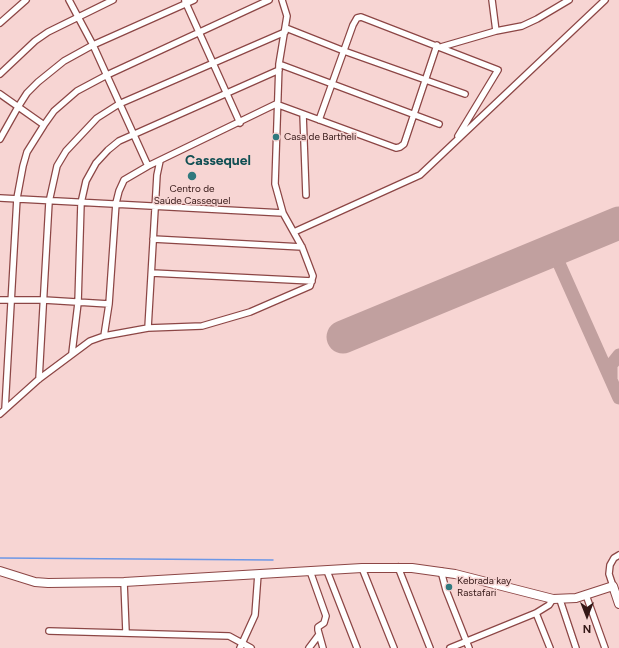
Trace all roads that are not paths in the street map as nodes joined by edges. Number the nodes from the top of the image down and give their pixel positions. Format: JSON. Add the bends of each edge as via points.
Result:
{"nodes":[{"id":1,"x":26,"y":0,"type":"edge"},
{"id":2,"x":69,"y":0,"type":"edge"},
{"id":3,"x":113,"y":0,"type":"edge"},
{"id":4,"x":194,"y":0,"type":"edge"},
{"id":5,"x":269,"y":0,"type":"edge"},
{"id":6,"x":282,"y":0,"type":"edge"},
{"id":7,"x":492,"y":0,"type":"edge"},
{"id":8,"x":569,"y":0,"type":"edge"},
{"id":9,"x":605,"y":0,"type":"edge"},
{"id":10,"x":185,"y":2,"type":"edge"},
{"id":11,"x":102,"y":3,"type":"edge"},
{"id":12,"x":78,"y":16,"type":"junction"},
{"id":13,"x":0,"y":23,"type":"edge"},
{"id":14,"x":285,"y":30,"type":"junction"},
{"id":15,"x":496,"y":31,"type":"junction"},
{"id":16,"x":199,"y":32,"type":"junction"},
{"id":17,"x":93,"y":45,"type":"junction"},
{"id":18,"x":439,"y":46,"type":"junction"},
{"id":19,"x":345,"y":51,"type":"junction"},
{"id":20,"x":213,"y":63,"type":"junction"},
{"id":21,"x":279,"y":67,"type":"junction"},
{"id":22,"x":0,"y":74,"type":"edge"},
{"id":23,"x":107,"y":75,"type":"junction"},
{"id":24,"x":425,"y":80,"type":"junction"},
{"id":25,"x":333,"y":84,"type":"junction"},
{"id":26,"x":226,"y":92,"type":"junction"},
{"id":27,"x":0,"y":94,"type":"edge"},
{"id":28,"x":465,"y":94,"type":"dead end"},
{"id":29,"x":119,"y":104,"type":"junction"},
{"id":30,"x":276,"y":104,"type":"junction"},
{"id":31,"x":18,"y":107,"type":"junction"},
{"id":32,"x":303,"y":114,"type":"junction"},
{"id":33,"x":413,"y":115,"type":"junction"},
{"id":34,"x":319,"y":120,"type":"junction"},
{"id":35,"x":240,"y":123,"type":"junction"},
{"id":36,"x":439,"y":124,"type":"dead end"},
{"id":37,"x":44,"y":125,"type":"junction"},
{"id":38,"x":134,"y":134,"type":"junction"},
{"id":39,"x":0,"y":139,"type":"edge"},
{"id":40,"x":454,"y":144,"type":"junction"},
{"id":41,"x":160,"y":161,"type":"junction"},
{"id":42,"x":148,"y":166,"type":"junction"},
{"id":43,"x":306,"y":195,"type":"dead end"},
{"id":44,"x":0,"y":198,"type":"edge"},
{"id":45,"x":17,"y":198,"type":"junction"},
{"id":46,"x":48,"y":202,"type":"junction"},
{"id":47,"x":81,"y":203,"type":"junction"},
{"id":48,"x":116,"y":203,"type":"junction"},
{"id":49,"x":156,"y":206,"type":"junction"},
{"id":50,"x":283,"y":212,"type":"junction"},
{"id":51,"x":294,"y":232,"type":"junction"},
{"id":52,"x":153,"y":239,"type":"junction"},
{"id":53,"x":302,"y":248,"type":"junction"},
{"id":54,"x":152,"y":273,"type":"junction"},
{"id":55,"x":312,"y":281,"type":"junction"},
{"id":56,"x":0,"y":300,"type":"edge"},
{"id":57,"x":11,"y":300,"type":"junction"},
{"id":58,"x":44,"y":300,"type":"junction"},
{"id":59,"x":78,"y":303,"type":"junction"},
{"id":60,"x":109,"y":304,"type":"junction"},
{"id":61,"x":148,"y":328,"type":"junction"},
{"id":62,"x":104,"y":336,"type":"junction"},
{"id":63,"x":72,"y":353,"type":"junction"},
{"id":64,"x":39,"y":379,"type":"junction"},
{"id":65,"x":5,"y":409,"type":"junction"},
{"id":66,"x":0,"y":414,"type":"edge"},
{"id":67,"x":619,"y":555,"type":"edge"},
{"id":68,"x":398,"y":567,"type":"junction"},
{"id":69,"x":362,"y":568,"type":"junction"},
{"id":70,"x":0,"y":571,"type":"edge"},
{"id":71,"x":310,"y":571,"type":"junction"},
{"id":72,"x":327,"y":571,"type":"junction"},
{"id":73,"x":441,"y":571,"type":"junction"},
{"id":74,"x":258,"y":574,"type":"junction"},
{"id":75,"x":124,"y":582,"type":"junction"},
{"id":76,"x":615,"y":587,"type":"edge"},
{"id":77,"x":586,"y":595,"type":"junction"},
{"id":78,"x":557,"y":599,"type":"junction"},
{"id":79,"x":619,"y":604,"type":"edge"},
{"id":80,"x":536,"y":613,"type":"junction"},
{"id":81,"x":49,"y":631,"type":"dead end"},
{"id":82,"x":126,"y":632,"type":"junction"},
{"id":83,"x":318,"y":636,"type":"junction"},
{"id":84,"x":241,"y":645,"type":"edge"},
{"id":85,"x":467,"y":645,"type":"edge"},
{"id":86,"x":251,"y":648,"type":"edge"},
{"id":87,"x":309,"y":648,"type":"edge"},
{"id":88,"x":323,"y":648,"type":"edge"},
{"id":89,"x":357,"y":648,"type":"edge"},
{"id":90,"x":394,"y":648,"type":"edge"},
{"id":91,"x":430,"y":648,"type":"edge"},
{"id":92,"x":450,"y":648,"type":"edge"},
{"id":93,"x":550,"y":648,"type":"edge"},
{"id":94,"x":576,"y":648,"type":"edge"},
{"id":95,"x":604,"y":648,"type":"edge"}],
"edges":[{"from":1,"to":13,"type":"street"},
{"from":2,"to":12,"type":"street"},
{"from":3,"to":11,"type":"street"},
{"from":4,"to":10,"type":"street"},
{"from":5,"to":16,"type":"street"},
{"from":6,"to":14,"type":"street","via":[[287,16]]},
{"from":7,"to":15,"type":"street"},
{"from":8,"to":15,"type":"street","via":[[530,23]]},
{"from":9,"to":40,"type":"street"},
{"from":10,"to":16,"type":"street"},
{"from":10,"to":17,"type":"street"},
{"from":11,"to":12,"type":"street"},
{"from":12,"to":17,"type":"street"},
{"from":12,"to":22,"type":"street","via":[[35,41]]},
{"from":14,"to":19,"type":"street"},
{"from":14,"to":20,"type":"street"},
{"from":14,"to":21,"type":"street"},
{"from":15,"to":18,"type":"street"},
{"from":16,"to":20,"type":"street"},
{"from":16,"to":23,"type":"street"},
{"from":17,"to":23,"type":"street"},
{"from":17,"to":31,"type":"street","via":[[64,62],[38,82]]},
{"from":18,"to":19,"type":"street","via":[[361,17],[353,25]]},
{"from":18,"to":24,"type":"street"},
{"from":18,"to":40,"type":"street","via":[[498,72]]},
{"from":19,"to":24,"type":"street"},
{"from":19,"to":25,"type":"street"},
{"from":20,"to":26,"type":"street"},
{"from":20,"to":29,"type":"street"},
{"from":21,"to":25,"type":"street"},
{"from":21,"to":26,"type":"street"},
{"from":21,"to":30,"type":"street"},
{"from":23,"to":29,"type":"street"},
{"from":23,"to":37,"type":"street","via":[[77,91],[54,111]]},
{"from":24,"to":28,"type":"street"},
{"from":24,"to":33,"type":"street"},
{"from":25,"to":33,"type":"street"},
{"from":25,"to":34,"type":"street"},
{"from":26,"to":35,"type":"street"},
{"from":26,"to":38,"type":"street"},
{"from":27,"to":31,"type":"street"},
{"from":29,"to":38,"type":"street"},
{"from":29,"to":46,"type":"street","via":[[97,118],[66,151],[57,166]]},
{"from":30,"to":32,"type":"street"},
{"from":30,"to":35,"type":"street"},
{"from":30,"to":50,"type":"street","via":[[274,174]]},
{"from":31,"to":37,"type":"street"},
{"from":31,"to":39,"type":"street"},
{"from":32,"to":34,"type":"street"},
{"from":32,"to":43,"type":"street"},
{"from":33,"to":34,"type":"street","via":[[404,144],[396,148]]},
{"from":33,"to":36,"type":"street"},
{"from":35,"to":41,"type":"street"},
{"from":37,"to":45,"type":"street","via":[[27,152]]},
{"from":38,"to":42,"type":"street"},
{"from":38,"to":47,"type":"street","via":[[119,141],[96,163],[86,181]]},
{"from":40,"to":51,"type":"street","via":[[420,175]]},
{"from":41,"to":42,"type":"street"},
{"from":41,"to":49,"type":"street"},
{"from":42,"to":48,"type":"street","via":[[124,180]]},
{"from":44,"to":45,"type":"street"},
{"from":45,"to":46,"type":"street"},
{"from":45,"to":57,"type":"street"},
{"from":46,"to":47,"type":"street"},
{"from":46,"to":58,"type":"street"},
{"from":47,"to":48,"type":"street"},
{"from":47,"to":59,"type":"street"},
{"from":48,"to":49,"type":"street"},
{"from":48,"to":60,"type":"street"},
{"from":49,"to":50,"type":"street"},
{"from":49,"to":52,"type":"street"},
{"from":50,"to":51,"type":"street"},
{"from":51,"to":53,"type":"street"},
{"from":52,"to":53,"type":"street"},
{"from":52,"to":54,"type":"street"},
{"from":53,"to":55,"type":"street","via":[[313,276]]},
{"from":54,"to":55,"type":"street"},
{"from":54,"to":61,"type":"street"},
{"from":55,"to":61,"type":"street","via":[[305,289],[231,318],[202,326]]},
{"from":56,"to":57,"type":"street"},
{"from":57,"to":58,"type":"street"},
{"from":57,"to":65,"type":"street"},
{"from":58,"to":59,"type":"street"},
{"from":58,"to":64,"type":"street"},
{"from":59,"to":60,"type":"street"},
{"from":59,"to":63,"type":"street"},
{"from":60,"to":62,"type":"street"},
{"from":61,"to":62,"type":"street"},
{"from":62,"to":63,"type":"street","via":[[90,341]]},
{"from":63,"to":64,"type":"street"},
{"from":64,"to":65,"type":"street"},
{"from":65,"to":66,"type":"street"},
{"from":67,"to":76,"type":"street","via":[[610,565],[609,574]]},
{"from":68,"to":69,"type":"street"},
{"from":68,"to":73,"type":"street"},
{"from":68,"to":91,"type":"street"},
{"from":69,"to":72,"type":"street"},
{"from":69,"to":90,"type":"street"},
{"from":70,"to":75,"type":"street","via":[[35,582]]},
{"from":71,"to":72,"type":"street"},
{"from":71,"to":74,"type":"street"},
{"from":71,"to":83,"type":"street","via":[[326,616],[324,623],[318,627]]},
{"from":72,"to":89,"type":"street"},
{"from":73,"to":78,"type":"street"},
{"from":73,"to":85,"type":"street"},
{"from":74,"to":75,"type":"street"},
{"from":74,"to":84,"type":"street","via":[[255,615]]},
{"from":75,"to":82,"type":"street"},
{"from":76,"to":77,"type":"street"},
{"from":76,"to":79,"type":"street"},
{"from":77,"to":78,"type":"street"},
{"from":77,"to":95,"type":"street"},
{"from":78,"to":80,"type":"street"},
{"from":78,"to":94,"type":"street"},
{"from":80,"to":85,"type":"street"},
{"from":80,"to":93,"type":"street"},
{"from":81,"to":82,"type":"street"},
{"from":82,"to":84,"type":"street","via":[[229,636]]},
{"from":83,"to":87,"type":"street"},
{"from":83,"to":88,"type":"street"},
{"from":84,"to":86,"type":"street"},
{"from":85,"to":92,"type":"street"}]}
